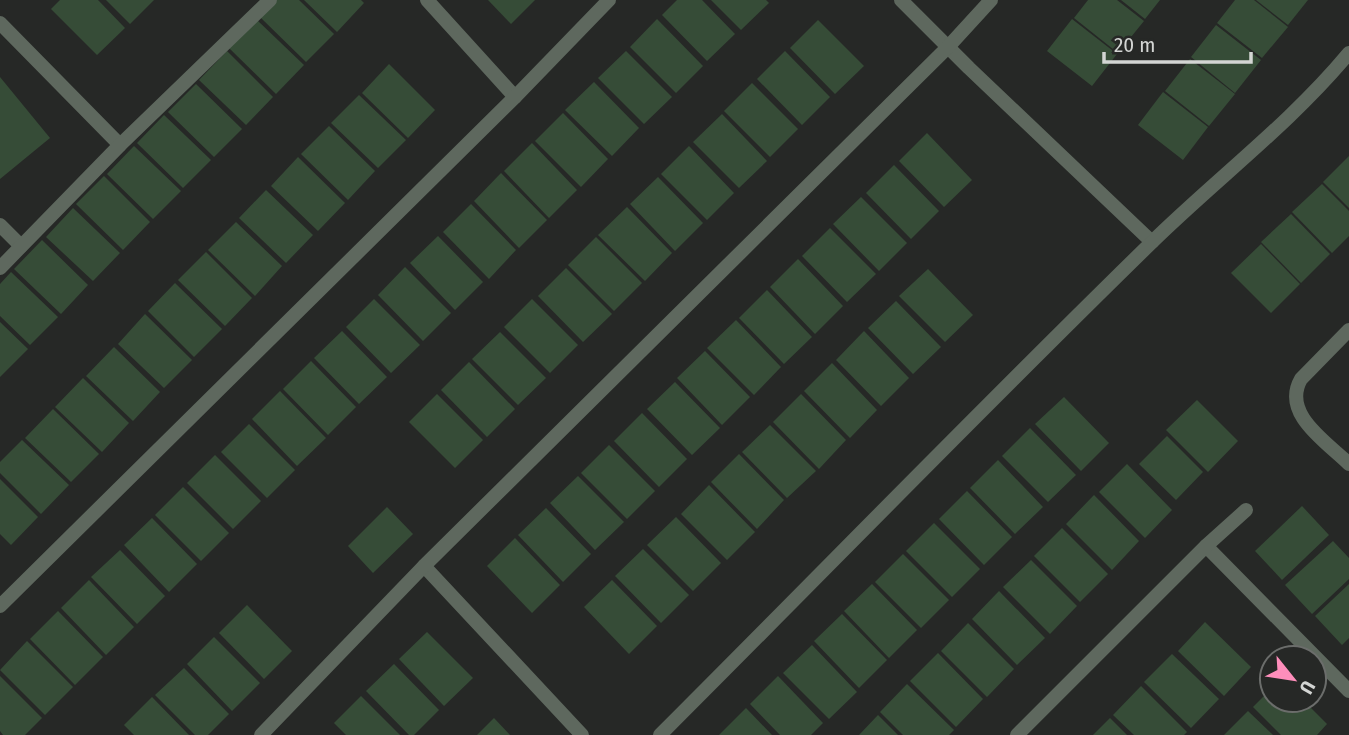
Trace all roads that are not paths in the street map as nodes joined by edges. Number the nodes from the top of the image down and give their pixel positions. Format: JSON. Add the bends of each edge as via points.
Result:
{"nodes":[{"id":1,"x":270,"y":0,"type":"edge"},
{"id":2,"x":427,"y":0,"type":"edge"},
{"id":3,"x":609,"y":0,"type":"edge"},
{"id":4,"x":901,"y":0,"type":"edge"},
{"id":5,"x":991,"y":0,"type":"edge"},
{"id":6,"x":0,"y":23,"type":"edge"},
{"id":7,"x":948,"y":47,"type":"junction"},
{"id":8,"x":1349,"y":53,"type":"edge"},
{"id":9,"x":515,"y":97,"type":"junction"},
{"id":10,"x":120,"y":145,"type":"junction"},
{"id":11,"x":0,"y":225,"type":"edge"},
{"id":12,"x":1152,"y":242,"type":"junction"},
{"id":13,"x":21,"y":247,"type":"junction"},
{"id":14,"x":0,"y":268,"type":"edge"},
{"id":15,"x":1349,"y":330,"type":"edge"},
{"id":16,"x":1349,"y":464,"type":"edge"},
{"id":17,"x":1245,"y":510,"type":"dead end"},
{"id":18,"x":1206,"y":546,"type":"junction"},
{"id":19,"x":424,"y":566,"type":"junction"},
{"id":20,"x":0,"y":606,"type":"edge"},
{"id":21,"x":1349,"y":691,"type":"edge"},
{"id":22,"x":261,"y":735,"type":"edge"},
{"id":23,"x":582,"y":735,"type":"edge"},
{"id":24,"x":660,"y":735,"type":"edge"},
{"id":25,"x":1017,"y":735,"type":"edge"}],
"edges":[{"from":1,"to":10,"type":"street"},
{"from":2,"to":9,"type":"street"},
{"from":3,"to":9,"type":"street"},
{"from":4,"to":7,"type":"street"},
{"from":5,"to":7,"type":"street"},
{"from":6,"to":10,"type":"street"},
{"from":7,"to":12,"type":"street"},
{"from":7,"to":19,"type":"street"},
{"from":8,"to":12,"type":"street"},
{"from":9,"to":20,"type":"street"},
{"from":10,"to":13,"type":"street"},
{"from":11,"to":13,"type":"street"},
{"from":12,"to":24,"type":"street"},
{"from":13,"to":14,"type":"street"},
{"from":15,"to":16,"type":"street","via":[[1295,388],[1296,409],[1302,418]]},
{"from":17,"to":18,"type":"street"},
{"from":18,"to":21,"type":"street"},
{"from":18,"to":25,"type":"street"},
{"from":19,"to":22,"type":"street"},
{"from":19,"to":23,"type":"street"}]}
